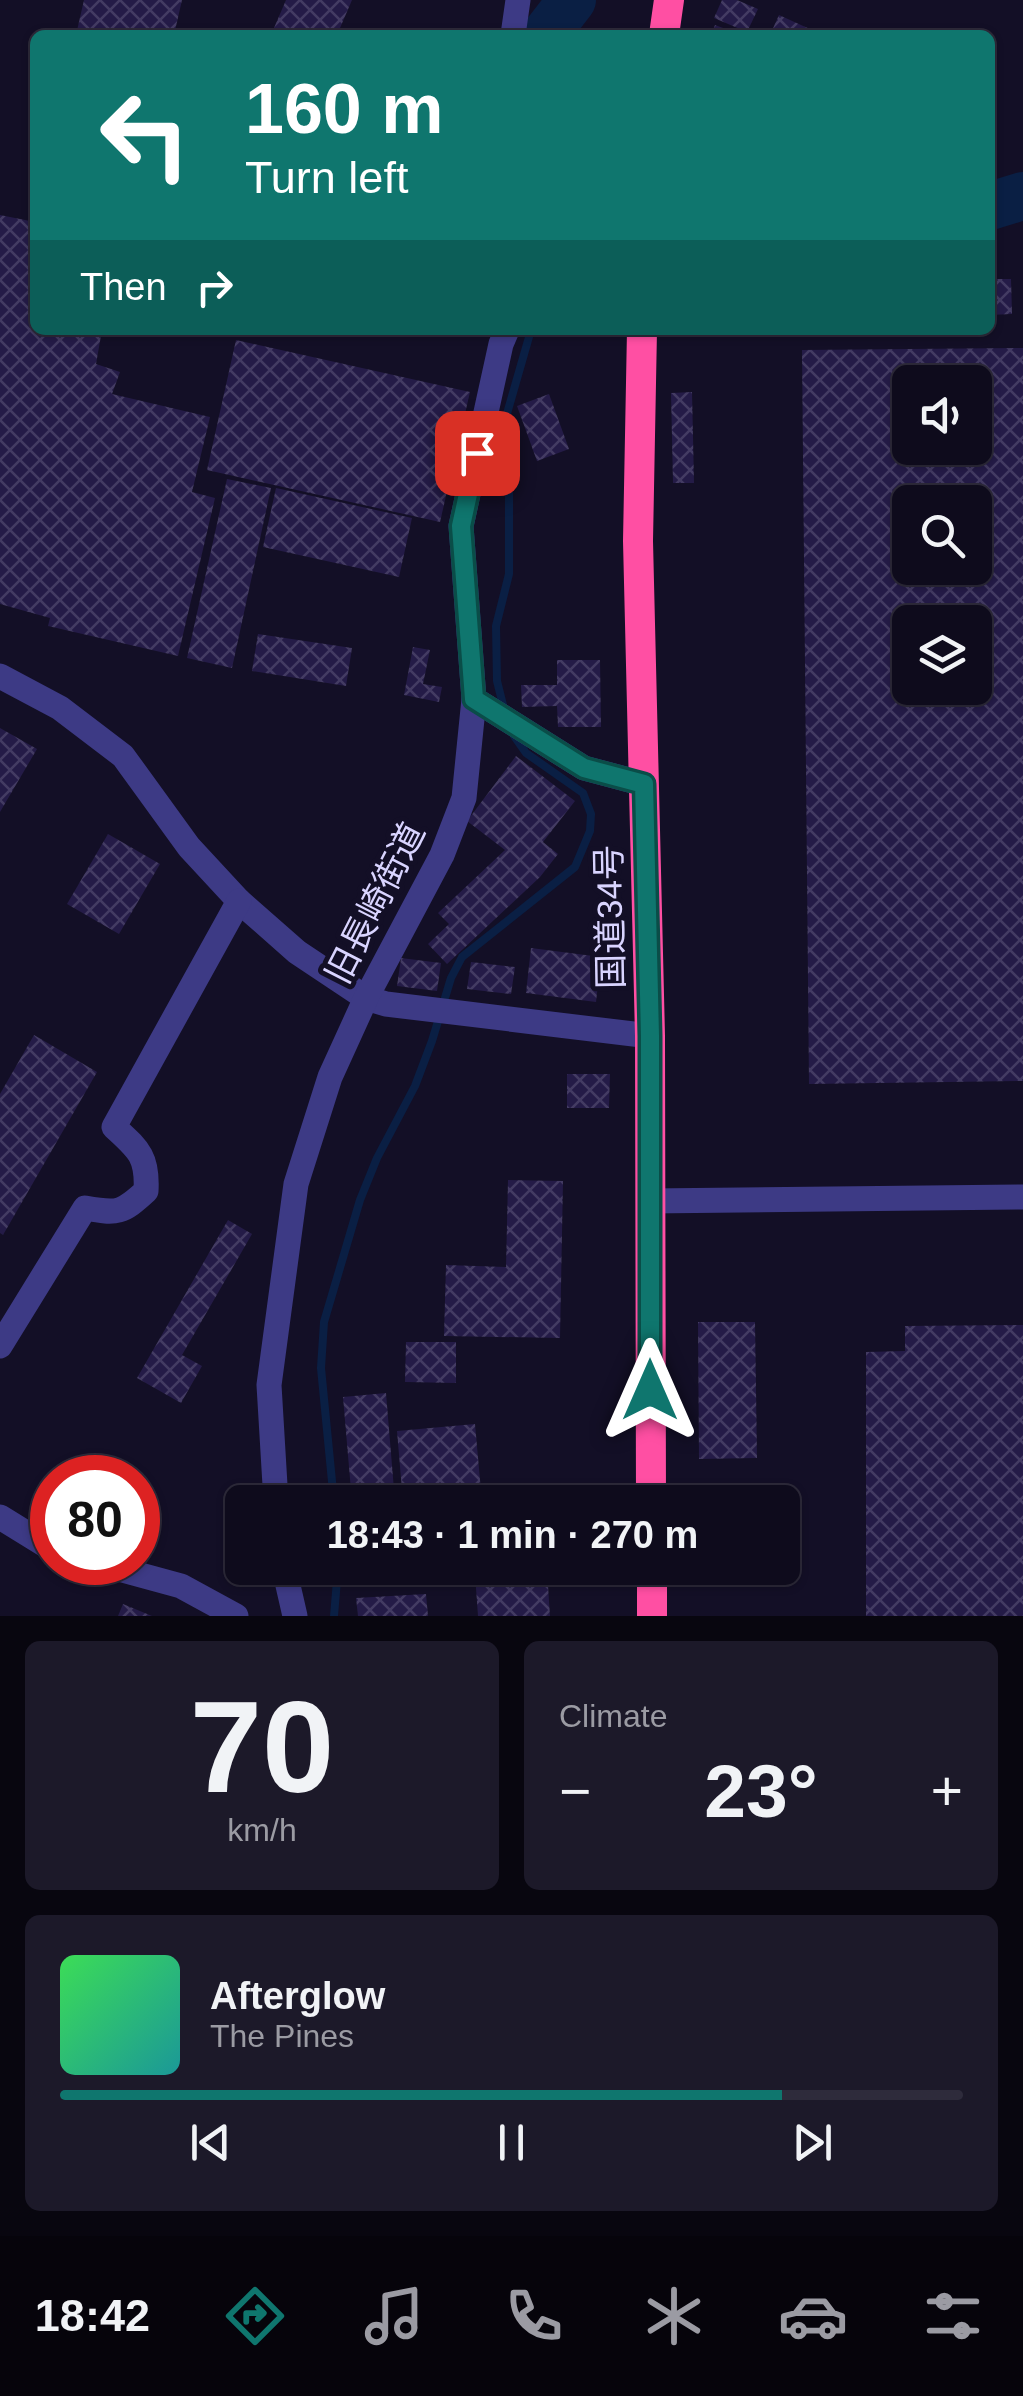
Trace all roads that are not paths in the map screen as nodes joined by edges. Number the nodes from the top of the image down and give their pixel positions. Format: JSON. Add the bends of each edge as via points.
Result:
{"nodes":[{"id":1,"x":518,"y":0,"type":"edge"},
{"id":2,"x":669,"y":0,"type":"edge"},
{"id":3,"x":513,"y":30,"type":"edge"},
{"id":4,"x":665,"y":30,"type":"edge"},
{"id":5,"x":498,"y":335,"type":"edge"},
{"id":6,"x":642,"y":335,"type":"edge"},
{"id":7,"x":0,"y":676,"type":"edge"},
{"id":8,"x":474,"y":699,"type":"junction"},
{"id":9,"x":644,"y":784,"type":"junction"},
{"id":10,"x":239,"y":901,"type":"junction"},
{"id":11,"x":366,"y":998,"type":"junction"},
{"id":12,"x":650,"y":1036,"type":"junction"},
{"id":13,"x":1023,"y":1197,"type":"edge"},
{"id":14,"x":649,"y":1202,"type":"junction"},
{"id":15,"x":0,"y":1346,"type":"edge"},
{"id":16,"x":275,"y":1485,"type":"edge"},
{"id":17,"x":651,"y":1485,"type":"edge"},
{"id":18,"x":0,"y":1517,"type":"edge"},
{"id":19,"x":30,"y":1535,"type":"edge"},
{"id":20,"x":160,"y":1580,"type":"edge"},
{"id":21,"x":288,"y":1585,"type":"edge"},
{"id":22,"x":652,"y":1585,"type":"edge"},
{"id":23,"x":236,"y":1616,"type":"edge"},
{"id":24,"x":295,"y":1616,"type":"edge"},
{"id":25,"x":652,"y":1616,"type":"edge"}],
"edges":[{"from":1,"to":3,"type":"street"},
{"from":2,"to":4,"type":"highway"},
{"from":5,"to":8,"type":"street","name":"旧長崎街道","via":[[461,526]]},
{"from":6,"to":9,"type":"highway","name":"国道34号"},
{"from":7,"to":10,"type":"street","via":[[60,708],[123,756],[189,847]]},
{"from":8,"to":9,"type":"street","via":[[584,768]]},
{"from":8,"to":11,"type":"street","name":"旧長崎街道","via":[[464,798],[442,856]]},
{"from":9,"to":12,"type":"highway","name":"国道34号"},
{"from":10,"to":11,"type":"street","via":[[297,952]]},
{"from":10,"to":15,"type":"street","via":[[114,1127],[148,1168],[146,1191],[126,1209],[85,1208]]},
{"from":11,"to":12,"type":"street"},
{"from":11,"to":16,"type":"street","name":"旧長崎街道","via":[[330,1077],[296,1184],[269,1385]]},
{"from":12,"to":14,"type":"highway","name":"国道34号"},
{"from":13,"to":14,"type":"street"},
{"from":14,"to":17,"type":"highway","name":"国道34号"},
{"from":18,"to":19,"type":"street"},
{"from":20,"to":23,"type":"street"},
{"from":21,"to":24,"type":"street"},
{"from":22,"to":25,"type":"highway"}]}
